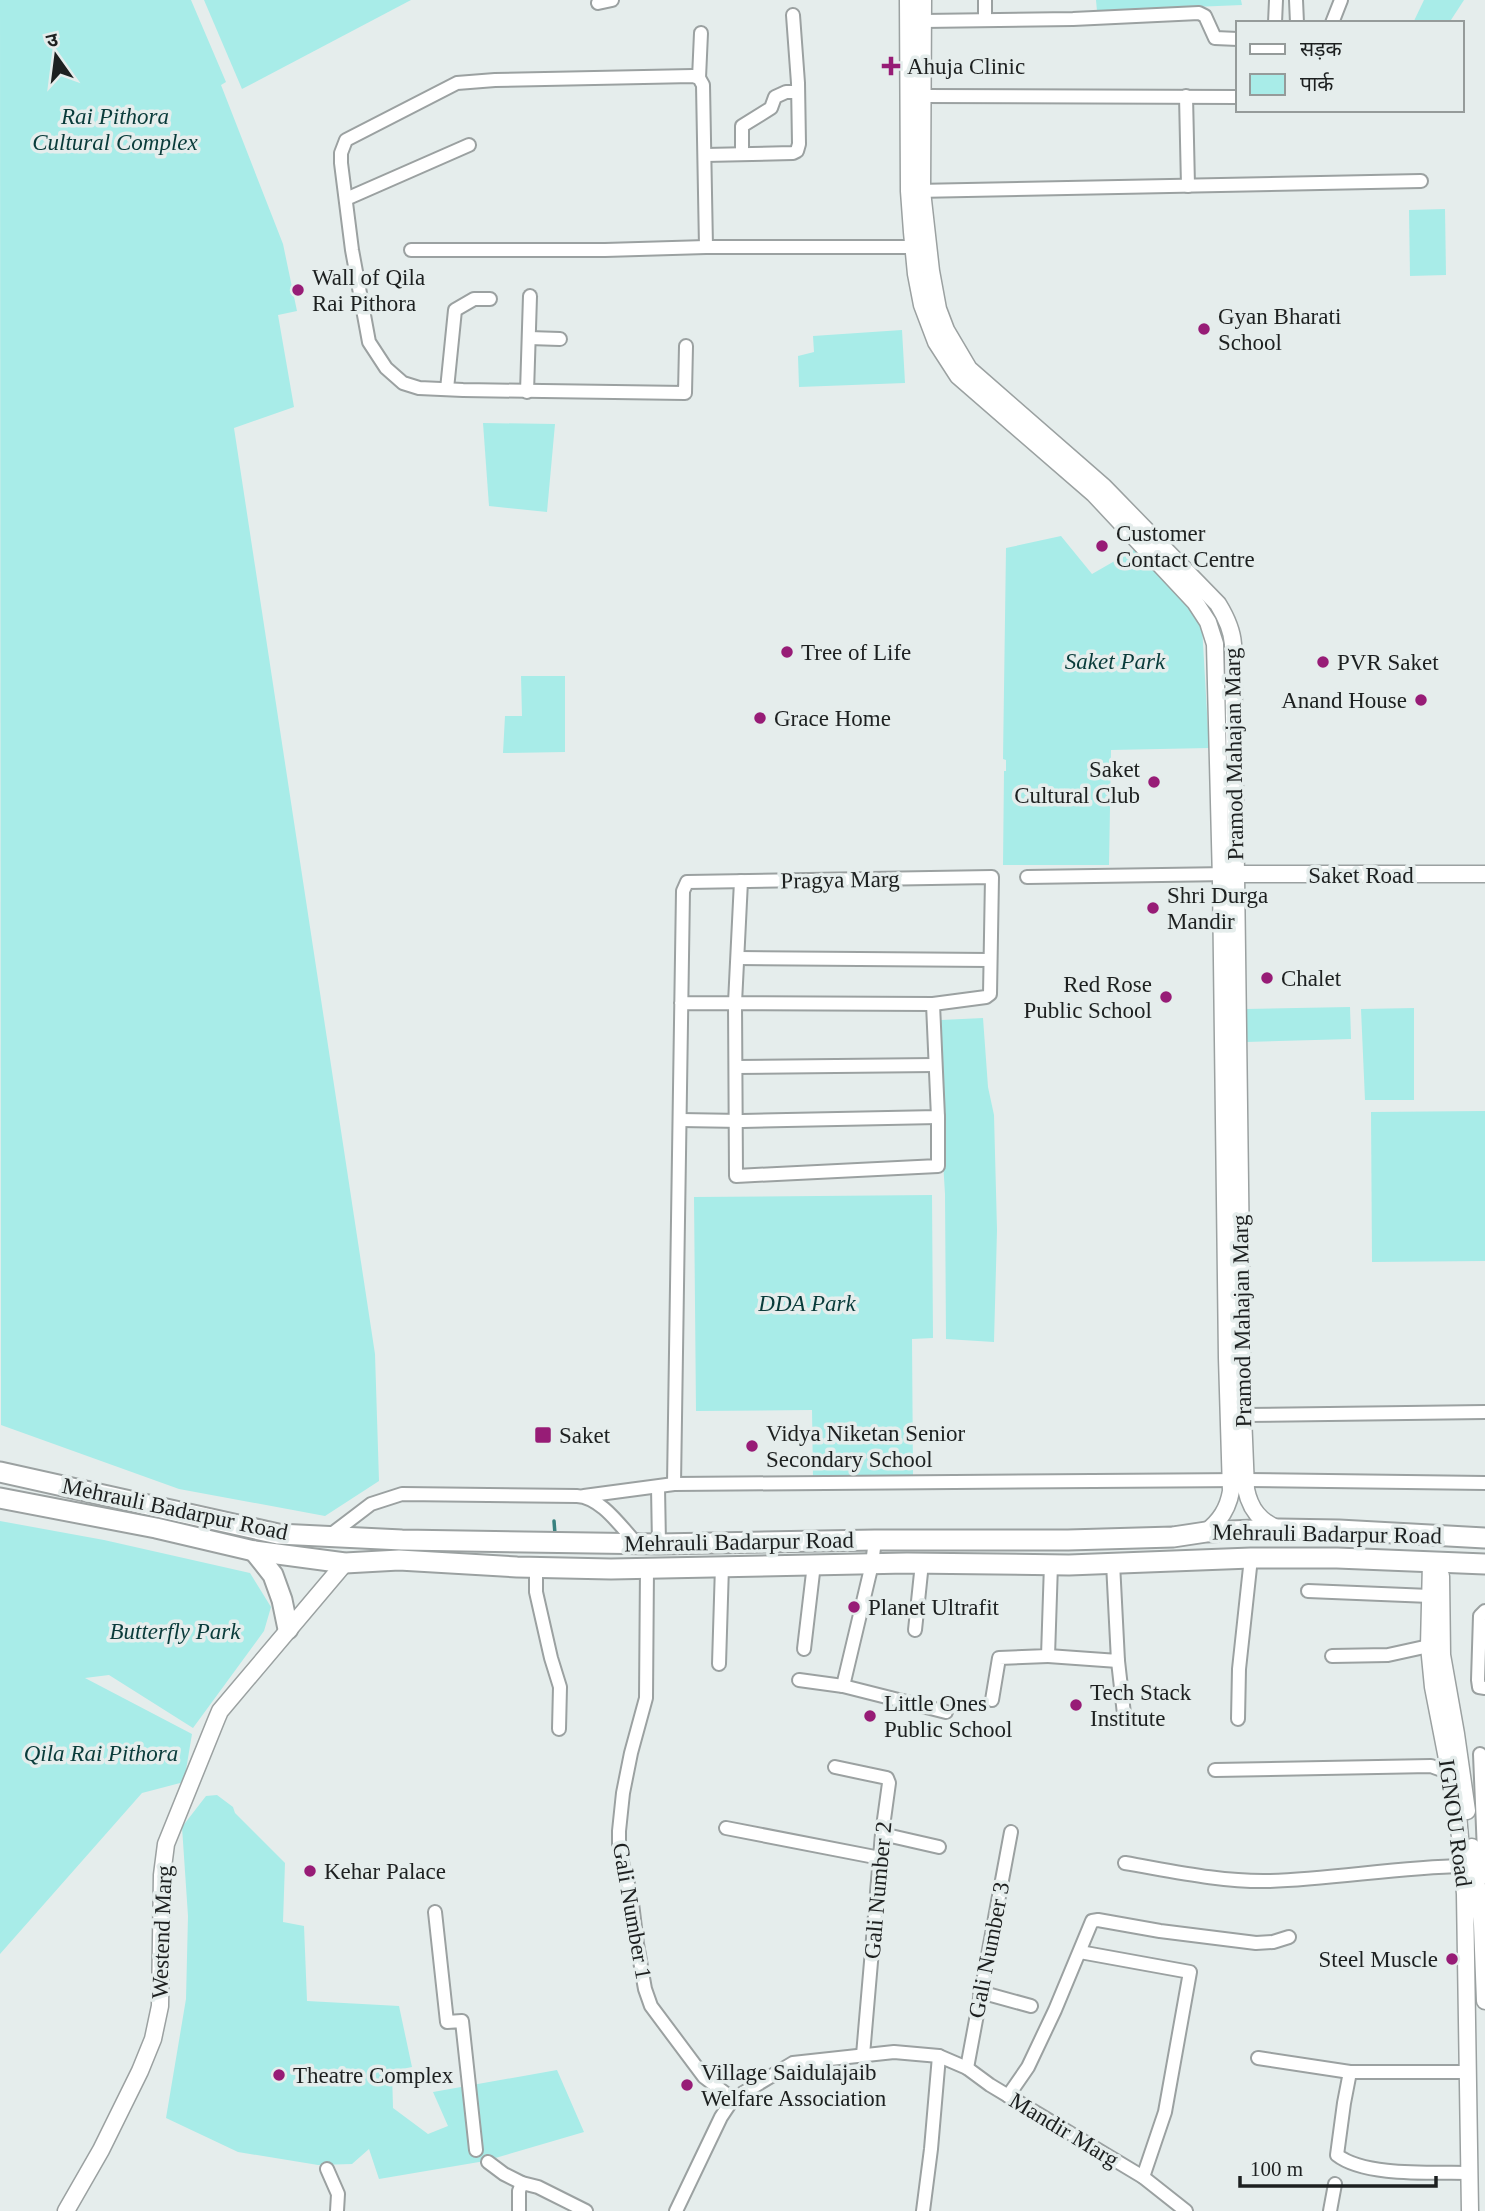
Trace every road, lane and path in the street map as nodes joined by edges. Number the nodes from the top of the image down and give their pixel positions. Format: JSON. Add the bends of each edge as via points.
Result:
{"nodes":[{"id":1,"x":612,"y":0,"type":"edge"},
{"id":2,"x":908,"y":0,"type":"edge"},
{"id":3,"x":923,"y":0,"type":"edge"},
{"id":4,"x":985,"y":0,"type":"edge"},
{"id":5,"x":1276,"y":0,"type":"edge"},
{"id":6,"x":1296,"y":0,"type":"edge"},
{"id":7,"x":1341,"y":0,"type":"edge"},
{"id":8,"x":598,"y":3,"type":"dead end"},
{"id":9,"x":793,"y":15,"type":"dead end"},
{"id":10,"x":985,"y":20,"type":"junction"},
{"id":11,"x":923,"y":21,"type":"junction"},
{"id":12,"x":1275,"y":21,"type":"edge"},
{"id":13,"x":1297,"y":21,"type":"edge"},
{"id":14,"x":1333,"y":21,"type":"edge"},
{"id":15,"x":701,"y":33,"type":"dead end"},
{"id":16,"x":1236,"y":39,"type":"edge"},
{"id":17,"x":699,"y":78,"type":"junction"},
{"id":18,"x":799,"y":92,"type":"junction"},
{"id":19,"x":923,"y":96,"type":"junction"},
{"id":20,"x":1186,"y":96,"type":"junction"},
{"id":21,"x":1236,"y":97,"type":"edge"},
{"id":22,"x":469,"y":145,"type":"dead end"},
{"id":23,"x":742,"y":154,"type":"junction"},
{"id":24,"x":705,"y":155,"type":"junction"},
{"id":25,"x":1421,"y":181,"type":"dead end"},
{"id":26,"x":1188,"y":186,"type":"junction"},
{"id":27,"x":916,"y":191,"type":"junction"},
{"id":28,"x":346,"y":200,"type":"junction"},
{"id":29,"x":706,"y":247,"type":"junction"},
{"id":30,"x":921,"y":247,"type":"junction"},
{"id":31,"x":411,"y":250,"type":"dead end"},
{"id":32,"x":530,"y":296,"type":"dead end"},
{"id":33,"x":490,"y":299,"type":"dead end"},
{"id":34,"x":529,"y":338,"type":"junction"},
{"id":35,"x":559,"y":339,"type":"dead end"},
{"id":36,"x":686,"y":346,"type":"dead end"},
{"id":37,"x":447,"y":389,"type":"junction"},
{"id":38,"x":527,"y":392,"type":"junction"},
{"id":39,"x":1229,"y":874,"type":"junction"},
{"id":40,"x":1485,"y":874,"type":"edge"},
{"id":41,"x":1027,"y":877,"type":"dead end"},
{"id":42,"x":741,"y":881,"type":"junction"},
{"id":43,"x":738,"y":958,"type":"junction"},
{"id":44,"x":990,"y":960,"type":"junction"},
{"id":45,"x":681,"y":1003,"type":"junction"},
{"id":46,"x":736,"y":1003,"type":"junction"},
{"id":47,"x":933,"y":1004,"type":"junction"},
{"id":48,"x":935,"y":1065,"type":"junction"},
{"id":49,"x":736,"y":1068,"type":"junction"},
{"id":50,"x":937,"y":1117,"type":"junction"},
{"id":51,"x":680,"y":1120,"type":"junction"},
{"id":52,"x":736,"y":1121,"type":"junction"},
{"id":53,"x":1234,"y":1311,"type":"junction"},
{"id":54,"x":1485,"y":1412,"type":"edge"},
{"id":55,"x":1242,"y":1415,"type":"junction"},
{"id":56,"x":0,"y":1472,"type":"edge"},
{"id":57,"x":1238,"y":1481,"type":"junction"},
{"id":58,"x":1485,"y":1483,"type":"edge"},
{"id":59,"x":674,"y":1484,"type":"junction"},
{"id":60,"x":659,"y":1487,"type":"junction"},
{"id":61,"x":584,"y":1496,"type":"junction"},
{"id":62,"x":0,"y":1498,"type":"edge"},
{"id":63,"x":1279,"y":1529,"type":"junction"},
{"id":64,"x":1206,"y":1532,"type":"junction"},
{"id":65,"x":329,"y":1536,"type":"junction"},
{"id":66,"x":1485,"y":1538,"type":"edge"},
{"id":67,"x":875,"y":1540,"type":"junction"},
{"id":68,"x":637,"y":1544,"type":"junction"},
{"id":69,"x":659,"y":1544,"type":"junction"},
{"id":70,"x":254,"y":1551,"type":"junction"},
{"id":71,"x":1251,"y":1558,"type":"junction"},
{"id":72,"x":345,"y":1563,"type":"junction"},
{"id":73,"x":922,"y":1563,"type":"junction"},
{"id":74,"x":1114,"y":1563,"type":"junction"},
{"id":75,"x":1437,"y":1563,"type":"junction"},
{"id":76,"x":814,"y":1564,"type":"junction"},
{"id":77,"x":872,"y":1564,"type":"junction"},
{"id":78,"x":1051,"y":1564,"type":"junction"},
{"id":79,"x":1485,"y":1564,"type":"edge"},
{"id":80,"x":722,"y":1566,"type":"junction"},
{"id":81,"x":536,"y":1567,"type":"junction"},
{"id":82,"x":647,"y":1568,"type":"junction"},
{"id":83,"x":1308,"y":1591,"type":"dead end"},
{"id":84,"x":1430,"y":1596,"type":"junction"},
{"id":85,"x":1485,"y":1611,"type":"edge"},
{"id":86,"x":288,"y":1629,"type":"junction"},
{"id":87,"x":915,"y":1630,"type":"dead end"},
{"id":88,"x":1429,"y":1646,"type":"junction"},
{"id":89,"x":804,"y":1649,"type":"dead end"},
{"id":90,"x":1482,"y":1653,"type":"edge"},
{"id":91,"x":1048,"y":1656,"type":"junction"},
{"id":92,"x":1332,"y":1656,"type":"dead end"},
{"id":93,"x":1118,"y":1661,"type":"junction"},
{"id":94,"x":719,"y":1664,"type":"dead end"},
{"id":95,"x":799,"y":1680,"type":"dead end"},
{"id":96,"x":843,"y":1686,"type":"junction"},
{"id":97,"x":1485,"y":1688,"type":"edge"},
{"id":98,"x":992,"y":1700,"type":"dead end"},
{"id":99,"x":946,"y":1712,"type":"dead end"},
{"id":100,"x":1124,"y":1714,"type":"dead end"},
{"id":101,"x":1238,"y":1719,"type":"dead end"},
{"id":102,"x":559,"y":1729,"type":"dead end"},
{"id":103,"x":1480,"y":1754,"type":"dead end"},
{"id":104,"x":835,"y":1767,"type":"dead end"},
{"id":105,"x":1215,"y":1770,"type":"dead end"},
{"id":106,"x":1450,"y":1773,"type":"junction"},
{"id":107,"x":726,"y":1828,"type":"dead end"},
{"id":108,"x":1011,"y":1832,"type":"dead end"},
{"id":109,"x":882,"y":1834,"type":"junction"},
{"id":110,"x":939,"y":1847,"type":"dead end"},
{"id":111,"x":880,"y":1858,"type":"junction"},
{"id":112,"x":1125,"y":1863,"type":"dead end"},
{"id":113,"x":1463,"y":1866,"type":"junction"},
{"id":114,"x":1485,"y":1877,"type":"edge"},
{"id":115,"x":435,"y":1912,"type":"dead end"},
{"id":116,"x":1289,"y":1937,"type":"dead end"},
{"id":117,"x":1080,"y":1952,"type":"junction"},
{"id":118,"x":1467,"y":1968,"type":"junction"},
{"id":119,"x":1485,"y":1968,"type":"edge"},
{"id":120,"x":980,"y":1992,"type":"junction"},
{"id":121,"x":1485,"y":2001,"type":"edge"},
{"id":122,"x":1031,"y":2006,"type":"dead end"},
{"id":123,"x":863,"y":2055,"type":"junction"},
{"id":124,"x":939,"y":2056,"type":"junction"},
{"id":125,"x":1258,"y":2057,"type":"dead end"},
{"id":126,"x":967,"y":2067,"type":"junction"},
{"id":127,"x":1350,"y":2072,"type":"junction"},
{"id":128,"x":1469,"y":2072,"type":"junction"},
{"id":129,"x":1008,"y":2096,"type":"junction"},
{"id":130,"x":733,"y":2099,"type":"junction"},
{"id":131,"x":476,"y":2150,"type":"dead end"},
{"id":132,"x":488,"y":2162,"type":"dead end"},
{"id":133,"x":327,"y":2169,"type":"dead end"},
{"id":134,"x":1469,"y":2173,"type":"junction"},
{"id":135,"x":1143,"y":2177,"type":"junction"},
{"id":136,"x":522,"y":2183,"type":"junction"},
{"id":137,"x":1335,"y":2184,"type":"dead end"},
{"id":138,"x":573,"y":2204,"type":"junction"},
{"id":139,"x":66,"y":2211,"type":"edge"},
{"id":140,"x":337,"y":2211,"type":"edge"},
{"id":141,"x":519,"y":2211,"type":"edge"},
{"id":142,"x":558,"y":2211,"type":"edge"},
{"id":143,"x":586,"y":2211,"type":"edge"},
{"id":144,"x":676,"y":2211,"type":"edge"},
{"id":145,"x":923,"y":2211,"type":"edge"},
{"id":146,"x":1186,"y":2211,"type":"edge"},
{"id":147,"x":1330,"y":2211,"type":"edge"},
{"id":148,"x":1470,"y":2211,"type":"edge"}],
"edges":[{"from":1,"to":8,"type":"street"},
{"from":2,"to":27,"type":"street","name":"Pramod Mahajan Marg"},
{"from":3,"to":11,"type":"street","name":"Pramod Mahajan Marg"},
{"from":4,"to":10,"type":"street"},
{"from":5,"to":12,"type":"street"},
{"from":6,"to":13,"type":"street"},
{"from":7,"to":14,"type":"street"},
{"from":9,"to":18,"type":"street"},
{"from":10,"to":11,"type":"street"},
{"from":10,"to":16,"type":"street","via":[[1199,13],[1215,38]]},
{"from":11,"to":19,"type":"street","name":"Pramod Mahajan Marg"},
{"from":15,"to":17,"type":"street"},
{"from":17,"to":24,"type":"street"},
{"from":17,"to":28,"type":"street","via":[[495,80],[449,85],[346,141],[341,153]]},
{"from":18,"to":23,"type":"street","via":[[775,97],[771,108],[742,126]]},
{"from":18,"to":23,"type":"street","via":[[797,150]]},
{"from":19,"to":20,"type":"street"},
{"from":19,"to":27,"type":"street","name":"Pramod Mahajan Marg"},
{"from":20,"to":21,"type":"street"},
{"from":20,"to":26,"type":"street"},
{"from":22,"to":28,"type":"street"},
{"from":23,"to":24,"type":"street"},
{"from":24,"to":29,"type":"street"},
{"from":25,"to":26,"type":"street"},
{"from":26,"to":27,"type":"street"},
{"from":27,"to":30,"type":"street","name":"Pramod Mahajan Marg"},
{"from":28,"to":37,"type":"street","via":[[372,348],[403,383]]},
{"from":29,"to":30,"type":"street"},
{"from":29,"to":31,"type":"street"},
{"from":30,"to":39,"type":"street","name":"Pramod Mahajan Marg","via":[[923,272],[946,330],[969,369],[1104,487],[1226,616],[1233,644]]},
{"from":32,"to":34,"type":"street"},
{"from":33,"to":37,"type":"street","via":[[474,299],[455,310]]},
{"from":34,"to":35,"type":"street"},
{"from":34,"to":38,"type":"street"},
{"from":36,"to":38,"type":"street","via":[[685,393]]},
{"from":37,"to":38,"type":"street"},
{"from":39,"to":40,"type":"street","name":"Saket Road"},
{"from":39,"to":41,"type":"street"},
{"from":39,"to":53,"type":"street","name":"Pramod Mahajan Marg"},
{"from":42,"to":43,"type":"street"},
{"from":42,"to":44,"type":"street","name":"Pragya Marg","via":[[992,877]]},
{"from":42,"to":45,"type":"street","name":"Pragya Marg","via":[[687,882],[683,891]]},
{"from":43,"to":44,"type":"street"},
{"from":43,"to":46,"type":"street"},
{"from":44,"to":47,"type":"street","via":[[988,996]]},
{"from":45,"to":46,"type":"street"},
{"from":45,"to":51,"type":"street"},
{"from":46,"to":47,"type":"street"},
{"from":46,"to":49,"type":"street"},
{"from":47,"to":48,"type":"street"},
{"from":48,"to":49,"type":"street"},
{"from":48,"to":50,"type":"street"},
{"from":49,"to":52,"type":"street"},
{"from":50,"to":52,"type":"street"},
{"from":50,"to":52,"type":"street","via":[[938,1166],[736,1176]]},
{"from":51,"to":52,"type":"street"},
{"from":51,"to":59,"type":"street"},
{"from":53,"to":55,"type":"street","name":"Pramod Mahajan Marg"},
{"from":53,"to":57,"type":"street","name":"Pramod Mahajan Marg"},
{"from":54,"to":55,"type":"street"},
{"from":55,"to":57,"type":"street","name":"Pramod Mahajan Marg"},
{"from":56,"to":65,"type":"main road","name":"Mehrauli Badarpur Road","via":[[278,1534]]},
{"from":57,"to":58,"type":"street"},
{"from":57,"to":59,"type":"street"},
{"from":57,"to":63,"type":"street","name":"Pramod Mahajan Marg","via":[[1246,1489],[1251,1507],[1263,1521]]},
{"from":57,"to":64,"type":"street","name":"Pramod Mahajan Marg","via":[[1226,1510]]},
{"from":59,"to":60,"type":"street"},
{"from":60,"to":61,"type":"street"},
{"from":60,"to":69,"type":"street"},
{"from":61,"to":65,"type":"street","via":[[402,1494],[371,1504]]},
{"from":61,"to":68,"type":"street","via":[[598,1503]]},
{"from":62,"to":70,"type":"main road","name":"Mehrauli Badarpur Road"},
{"from":63,"to":64,"type":"main road","name":"Mehrauli Badarpur Road"},
{"from":63,"to":66,"type":"main road","name":"Mehrauli Badarpur Road"},
{"from":64,"to":67,"type":"main road","name":"Mehrauli Badarpur Road","via":[[1068,1541]]},
{"from":65,"to":68,"type":"main road","name":"Mehrauli Badarpur Road"},
{"from":67,"to":69,"type":"main road","name":"Mehrauli Badarpur Road"},
{"from":67,"to":77,"type":"street"},
{"from":68,"to":69,"type":"main road","name":"Mehrauli Badarpur Road"},
{"from":70,"to":72,"type":"main road","name":"Mehrauli Badarpur Road"},
{"from":70,"to":86,"type":"main road","via":[[273,1575]]},
{"from":71,"to":74,"type":"main road","name":"Mehrauli Badarpur Road"},
{"from":71,"to":75,"type":"main road","name":"Mehrauli Badarpur Road"},
{"from":71,"to":101,"type":"street"},
{"from":72,"to":81,"type":"main road","name":"Mehrauli Badarpur Road","via":[[399,1560]]},
{"from":72,"to":86,"type":"street","name":"Westend Marg"},
{"from":73,"to":77,"type":"main road","name":"Mehrauli Badarpur Road"},
{"from":73,"to":78,"type":"main road","name":"Mehrauli Badarpur Road"},
{"from":73,"to":87,"type":"street"},
{"from":74,"to":78,"type":"main road","name":"Mehrauli Badarpur Road"},
{"from":74,"to":93,"type":"street"},
{"from":75,"to":79,"type":"main road","name":"Mehrauli Badarpur Road"},
{"from":75,"to":84,"type":"street","name":"IGNOU Road"},
{"from":75,"to":119,"type":"street","name":"IGNOU Road","via":[[1442,1655],[1477,1883]]},
{"from":76,"to":77,"type":"main road","name":"Mehrauli Badarpur Road"},
{"from":76,"to":80,"type":"main road","name":"Mehrauli Badarpur Road"},
{"from":76,"to":89,"type":"street"},
{"from":77,"to":96,"type":"street"},
{"from":78,"to":91,"type":"street"},
{"from":80,"to":82,"type":"main road","name":"Mehrauli Badarpur Road"},
{"from":80,"to":94,"type":"street"},
{"from":81,"to":82,"type":"main road","name":"Mehrauli Badarpur Road"},
{"from":81,"to":102,"type":"street","via":[[536,1592],[560,1687]]},
{"from":82,"to":130,"type":"street","name":"Gali Number 1","via":[[646,1698],[623,1793],[619,1852],[651,2006],[704,2077]]},
{"from":83,"to":84,"type":"street"},
{"from":84,"to":88,"type":"street","name":"IGNOU Road"},
{"from":85,"to":90,"type":"street","via":[[1480,1616]]},
{"from":86,"to":139,"type":"street","name":"Westend Marg","via":[[220,1711],[166,1844],[160,2006],[153,2039],[101,2150]]},
{"from":88,"to":92,"type":"street","via":[[1388,1655]]},
{"from":88,"to":106,"type":"street","name":"IGNOU Road"},
{"from":90,"to":97,"type":"street","via":[[1479,1687]]},
{"from":91,"to":93,"type":"street"},
{"from":91,"to":98,"type":"street","via":[[999,1658]]},
{"from":93,"to":100,"type":"street"},
{"from":95,"to":96,"type":"street"},
{"from":96,"to":99,"type":"street"},
{"from":103,"to":114,"type":"street"},
{"from":104,"to":109,"type":"street","name":"Gali Number 2","via":[[889,1780]]},
{"from":105,"to":106,"type":"street","via":[[1431,1766]]},
{"from":106,"to":113,"type":"street","name":"IGNOU Road"},
{"from":107,"to":111,"type":"street"},
{"from":108,"to":120,"type":"street","name":"Gali Number 3"},
{"from":109,"to":110,"type":"street"},
{"from":109,"to":111,"type":"street","name":"Gali Number 2"},
{"from":111,"to":123,"type":"street","name":"Gali Number 2"},
{"from":112,"to":113,"type":"street","via":[[1268,1881]]},
{"from":113,"to":118,"type":"street","name":"IGNOU Road"},
{"from":115,"to":131,"type":"street","via":[[447,2022],[462,2021]]},
{"from":116,"to":117,"type":"street","via":[[1256,1943],[1098,1920],[1091,1921]]},
{"from":117,"to":129,"type":"street","via":[[1028,2067]]},
{"from":117,"to":135,"type":"street","via":[[1190,1972],[1166,2112]]},
{"from":118,"to":119,"type":"street"},
{"from":118,"to":128,"type":"street","name":"IGNOU Road"},
{"from":119,"to":121,"type":"street","name":"IGNOU Road"},
{"from":120,"to":122,"type":"street"},
{"from":120,"to":126,"type":"street","name":"Gali Number 3"},
{"from":123,"to":124,"type":"street","name":"Mandir Marg"},
{"from":123,"to":130,"type":"street","name":"Mandir Marg","via":[[793,2063]]},
{"from":124,"to":126,"type":"street","name":"Mandir Marg"},
{"from":124,"to":145,"type":"street"},
{"from":125,"to":127,"type":"street"},
{"from":126,"to":129,"type":"street","name":"Mandir Marg"},
{"from":127,"to":128,"type":"street"},
{"from":127,"to":134,"type":"street","via":[[1337,2155],[1390,2172]]},
{"from":128,"to":134,"type":"street","name":"IGNOU Road"},
{"from":129,"to":135,"type":"street","name":"Mandir Marg"},
{"from":130,"to":144,"type":"street"},
{"from":132,"to":136,"type":"street"},
{"from":133,"to":140,"type":"street","via":[[338,2194]]},
{"from":134,"to":148,"type":"street","name":"IGNOU Road"},
{"from":135,"to":146,"type":"street","name":"Mandir Marg"},
{"from":136,"to":138,"type":"street"},
{"from":136,"to":141,"type":"street"},
{"from":137,"to":147,"type":"street"},
{"from":138,"to":142,"type":"street"},
{"from":138,"to":143,"type":"street"}]}
